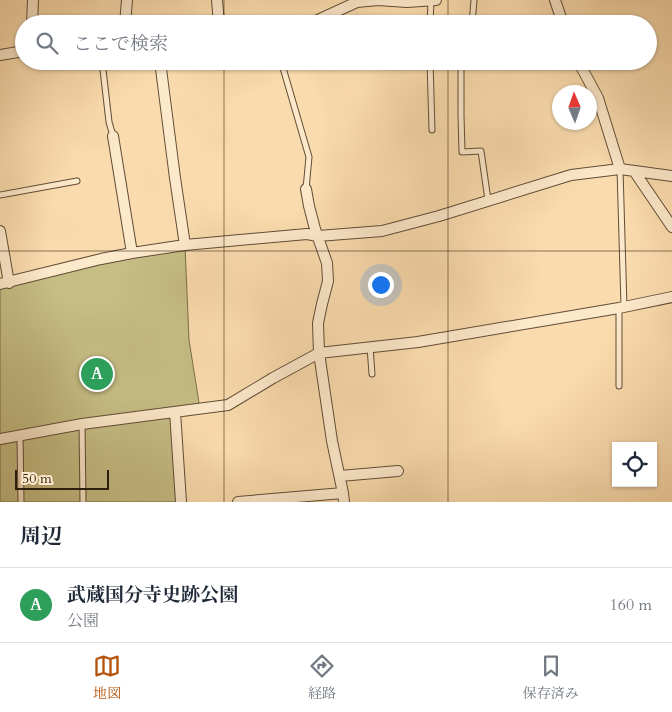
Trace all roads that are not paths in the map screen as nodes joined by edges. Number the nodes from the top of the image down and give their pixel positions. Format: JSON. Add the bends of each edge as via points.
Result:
{"nodes":[{"id":1,"x":32,"y":0,"type":"edge"},
{"id":2,"x":127,"y":0,"type":"edge"},
{"id":3,"x":217,"y":0,"type":"edge"},
{"id":4,"x":434,"y":0,"type":"edge"},
{"id":5,"x":474,"y":0,"type":"edge"},
{"id":6,"x":555,"y":0,"type":"edge"},
{"id":7,"x":357,"y":1,"type":"edge"},
{"id":8,"x":32,"y":15,"type":"edge"},
{"id":9,"x":126,"y":15,"type":"edge"},
{"id":10,"x":218,"y":15,"type":"edge"},
{"id":11,"x":328,"y":15,"type":"edge"},
{"id":12,"x":432,"y":15,"type":"edge"},
{"id":13,"x":473,"y":15,"type":"edge"},
{"id":14,"x":560,"y":15,"type":"edge"},
{"id":15,"x":15,"y":52,"type":"edge"},
{"id":16,"x":0,"y":55,"type":"edge"},
{"id":17,"x":103,"y":70,"type":"edge"},
{"id":18,"x":161,"y":70,"type":"edge"},
{"id":19,"x":285,"y":70,"type":"edge"},
{"id":20,"x":430,"y":70,"type":"edge"},
{"id":21,"x":462,"y":70,"type":"edge"},
{"id":22,"x":583,"y":70,"type":"edge"},
{"id":23,"x":432,"y":130,"type":"dead end"},
{"id":24,"x":113,"y":136,"type":"joint"},
{"id":25,"x":620,"y":169,"type":"junction"},
{"id":26,"x":634,"y":171,"type":"junction"},
{"id":27,"x":672,"y":176,"type":"edge"},
{"id":28,"x":77,"y":181,"type":"dead end"},
{"id":29,"x":306,"y":190,"type":"joint"},
{"id":30,"x":0,"y":195,"type":"edge"},
{"id":31,"x":488,"y":201,"type":"junction"},
{"id":32,"x":672,"y":227,"type":"edge"},
{"id":33,"x":0,"y":231,"type":"edge"},
{"id":34,"x":318,"y":236,"type":"junction"},
{"id":35,"x":185,"y":245,"type":"junction"},
{"id":36,"x":132,"y":253,"type":"junction"},
{"id":37,"x":5,"y":283,"type":"edge"},
{"id":38,"x":672,"y":297,"type":"edge"},
{"id":39,"x":621,"y":308,"type":"junction"},
{"id":40,"x":370,"y":347,"type":"junction"},
{"id":41,"x":319,"y":353,"type":"junction"},
{"id":42,"x":372,"y":374,"type":"dead end"},
{"id":43,"x":619,"y":386,"type":"dead end"},
{"id":44,"x":175,"y":412,"type":"junction"},
{"id":45,"x":82,"y":424,"type":"junction"},
{"id":46,"x":20,"y":436,"type":"junction"},
{"id":47,"x":0,"y":439,"type":"edge"},
{"id":48,"x":398,"y":471,"type":"dead end"},
{"id":49,"x":340,"y":476,"type":"junction"},
{"id":50,"x":344,"y":497,"type":"edge"},
{"id":51,"x":21,"y":502,"type":"edge"},
{"id":52,"x":83,"y":502,"type":"edge"},
{"id":53,"x":181,"y":502,"type":"edge"},
{"id":54,"x":238,"y":502,"type":"edge"}],
"edges":[{"from":1,"to":8,"type":"street"},
{"from":2,"to":9,"type":"street"},
{"from":3,"to":10,"type":"street"},
{"from":4,"to":7,"type":"street"},
{"from":4,"to":12,"type":"lane"},
{"from":5,"to":13,"type":"lane"},
{"from":6,"to":14,"type":"street"},
{"from":7,"to":11,"type":"street"},
{"from":15,"to":16,"type":"street"},
{"from":17,"to":24,"type":"lane"},
{"from":18,"to":35,"type":"street"},
{"from":19,"to":29,"type":"lane","via":[[309,157]]},
{"from":20,"to":23,"type":"lane"},
{"from":21,"to":31,"type":"lane","via":[[462,152],[480,151]]},
{"from":22,"to":25,"type":"street","via":[[598,98]]},
{"from":24,"to":36,"type":"street"},
{"from":25,"to":26,"type":"street"},
{"from":25,"to":31,"type":"street","via":[[570,175]]},
{"from":25,"to":39,"type":"lane"},
{"from":26,"to":27,"type":"street"},
{"from":26,"to":32,"type":"street"},
{"from":28,"to":30,"type":"lane"},
{"from":29,"to":34,"type":"street"},
{"from":31,"to":34,"type":"street","via":[[382,231]]},
{"from":33,"to":37,"type":"street"},
{"from":34,"to":35,"type":"street","via":[[307,234]]},
{"from":34,"to":41,"type":"street","via":[[327,263],[328,281],[318,323]]},
{"from":35,"to":36,"type":"street"},
{"from":36,"to":37,"type":"street"},
{"from":38,"to":39,"type":"street"},
{"from":39,"to":40,"type":"street"},
{"from":39,"to":43,"type":"lane"},
{"from":40,"to":41,"type":"street"},
{"from":40,"to":42,"type":"lane"},
{"from":41,"to":44,"type":"street","via":[[228,405]]},
{"from":41,"to":49,"type":"street"},
{"from":44,"to":45,"type":"street"},
{"from":44,"to":53,"type":"street"},
{"from":45,"to":46,"type":"street"},
{"from":45,"to":52,"type":"lane"},
{"from":46,"to":47,"type":"street"},
{"from":46,"to":51,"type":"lane"},
{"from":48,"to":49,"type":"street"},
{"from":49,"to":50,"type":"street"},
{"from":50,"to":54,"type":"street"}]}
